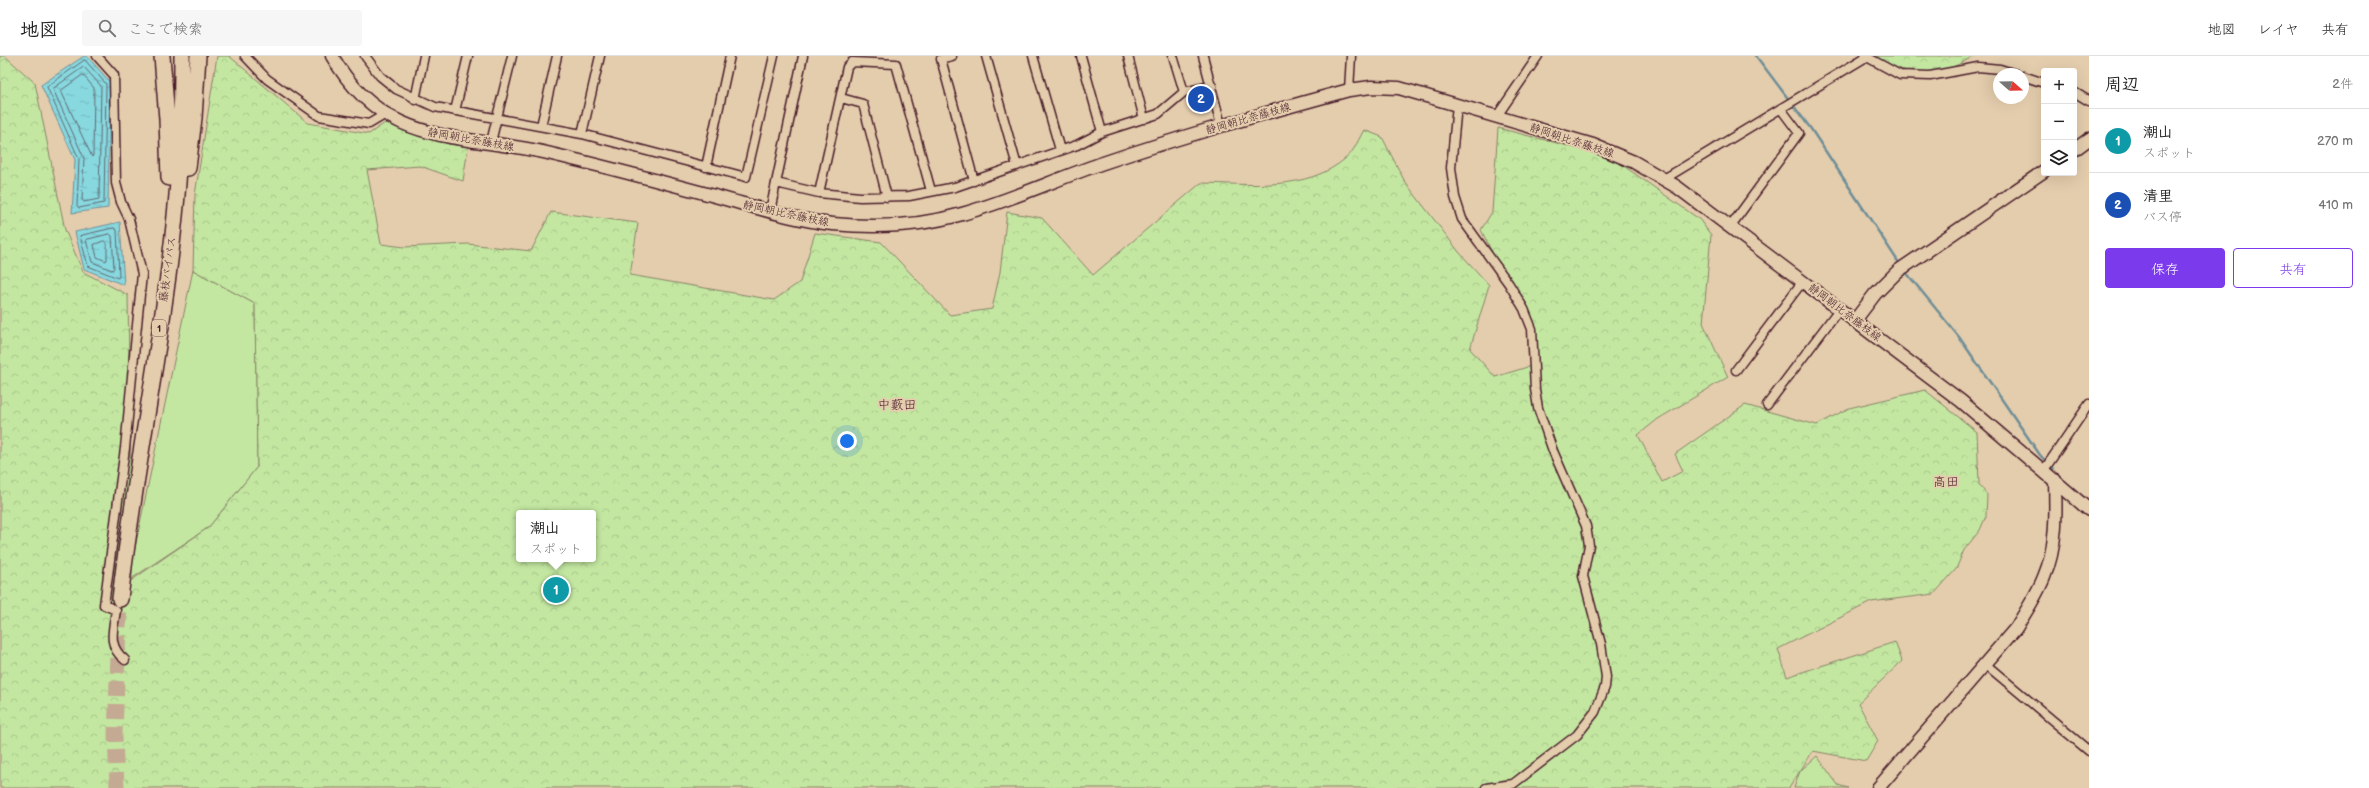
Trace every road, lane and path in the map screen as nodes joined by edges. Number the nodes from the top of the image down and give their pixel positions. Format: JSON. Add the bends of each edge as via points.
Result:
{"nodes":[{"id":1,"x":97,"y":56,"type":"edge"},
{"id":2,"x":162,"y":56,"type":"edge"},
{"id":3,"x":182,"y":56,"type":"edge"},
{"id":4,"x":198,"y":56,"type":"edge"},
{"id":5,"x":245,"y":56,"type":"edge"},
{"id":6,"x":332,"y":56,"type":"edge"},
{"id":7,"x":365,"y":56,"type":"edge"},
{"id":8,"x":424,"y":56,"type":"edge"},
{"id":9,"x":468,"y":56,"type":"edge"},
{"id":10,"x":512,"y":56,"type":"edge"},
{"id":11,"x":556,"y":56,"type":"edge"},
{"id":12,"x":600,"y":56,"type":"edge"},
{"id":13,"x":730,"y":56,"type":"edge"},
{"id":14,"x":774,"y":56,"type":"edge"},
{"id":15,"x":802,"y":56,"type":"edge"},
{"id":16,"x":952,"y":56,"type":"edge"},
{"id":17,"x":986,"y":56,"type":"edge"},
{"id":18,"x":1033,"y":56,"type":"edge"},
{"id":19,"x":1081,"y":56,"type":"edge"},
{"id":20,"x":1128,"y":56,"type":"edge"},
{"id":21,"x":1173,"y":56,"type":"edge"},
{"id":22,"x":1203,"y":56,"type":"edge"},
{"id":23,"x":1351,"y":56,"type":"edge"},
{"id":24,"x":1538,"y":56,"type":"edge"},
{"id":25,"x":1866,"y":57,"type":"edge"},
{"id":26,"x":1993,"y":68,"type":"edge"},
{"id":27,"x":2029,"y":78,"type":"edge"},
{"id":28,"x":2041,"y":82,"type":"edge"},
{"id":29,"x":1212,"y":86,"type":"junction"},
{"id":30,"x":1349,"y":90,"type":"junction"},
{"id":31,"x":1184,"y":92,"type":"junction"},
{"id":32,"x":2077,"y":94,"type":"edge"},
{"id":33,"x":841,"y":98,"type":"junction"},
{"id":34,"x":415,"y":100,"type":"junction"},
{"id":35,"x":2089,"y":101,"type":"edge"},
{"id":36,"x":1457,"y":105,"type":"junction"},
{"id":37,"x":1785,"y":108,"type":"junction"},
{"id":38,"x":456,"y":111,"type":"junction"},
{"id":39,"x":384,"y":115,"type":"junction"},
{"id":40,"x":1497,"y":116,"type":"junction"},
{"id":41,"x":498,"y":117,"type":"junction"},
{"id":42,"x":1144,"y":119,"type":"junction"},
{"id":43,"x":1221,"y":125,"type":"junction"},
{"id":44,"x":541,"y":126,"type":"junction"},
{"id":45,"x":1102,"y":132,"type":"junction"},
{"id":46,"x":582,"y":134,"type":"junction"},
{"id":47,"x":2089,"y":139,"type":"edge"},
{"id":48,"x":491,"y":142,"type":"junction"},
{"id":49,"x":2077,"y":148,"type":"edge"},
{"id":50,"x":1060,"y":150,"type":"junction"},
{"id":51,"x":1017,"y":166,"type":"junction"},
{"id":52,"x":706,"y":167,"type":"junction"},
{"id":53,"x":2041,"y":173,"type":"edge"},
{"id":54,"x":1664,"y":180,"type":"junction"},
{"id":55,"x":974,"y":181,"type":"junction"},
{"id":56,"x":776,"y":183,"type":"junction"},
{"id":57,"x":931,"y":191,"type":"junction"},
{"id":58,"x":819,"y":193,"type":"junction"},
{"id":59,"x":886,"y":197,"type":"junction"},
{"id":60,"x":770,"y":211,"type":"junction"},
{"id":61,"x":1730,"y":227,"type":"junction"},
{"id":62,"x":169,"y":261,"type":"junction"},
{"id":63,"x":1803,"y":281,"type":"junction"},
{"id":64,"x":1840,"y":308,"type":"junction"},
{"id":65,"x":1856,"y":319,"type":"junction"},
{"id":66,"x":157,"y":340,"type":"junction"},
{"id":67,"x":1736,"y":370,"type":"dead end"},
{"id":68,"x":2089,"y":404,"type":"edge"},
{"id":69,"x":1767,"y":405,"type":"dead end"},
{"id":70,"x":2048,"y":465,"type":"junction"},
{"id":71,"x":2055,"y":480,"type":"junction"},
{"id":72,"x":2089,"y":510,"type":"edge"},
{"id":73,"x":120,"y":599,"type":"tunnel mouth"},
{"id":74,"x":126,"y":660,"type":"dead end"},
{"id":75,"x":1984,"y":663,"type":"junction"},
{"id":76,"x":2089,"y":751,"type":"edge"},
{"id":77,"x":1486,"y":788,"type":"edge"},
{"id":78,"x":1878,"y":788,"type":"edge"}],
"edges":[{"from":1,"to":74,"type":"street","via":[[114,75],[116,183],[129,218],[142,274],[125,448],[104,605],[116,610],[114,646],[116,653]]},
{"from":2,"to":62,"type":"highway","number":"1","via":[[168,140]]},
{"from":3,"to":62,"type":"highway","name":"藤枝バイパス","number":"1","via":[[178,183]]},
{"from":4,"to":66,"type":"highway","number":"1","via":[[194,118],[177,251]]},
{"from":5,"to":39,"type":"street","via":[[267,79],[319,116],[369,124]]},
{"from":6,"to":39,"type":"main road","name":"静岡朝比奈藤枝線","via":[[342,74]]},
{"from":7,"to":34,"type":"street","via":[[380,76],[396,90]]},
{"from":8,"to":34,"type":"street"},
{"from":9,"to":38,"type":"street"},
{"from":10,"to":41,"type":"street"},
{"from":11,"to":44,"type":"street"},
{"from":12,"to":46,"type":"street"},
{"from":13,"to":52,"type":"street"},
{"from":14,"to":52,"type":"street","via":[[746,177]]},
{"from":15,"to":56,"type":"street"},
{"from":16,"to":55,"type":"street","via":[[941,59]]},
{"from":17,"to":51,"type":"street"},
{"from":18,"to":50,"type":"street"},
{"from":19,"to":45,"type":"street"},
{"from":20,"to":42,"type":"street"},
{"from":21,"to":31,"type":"street"},
{"from":22,"to":29,"type":"street"},
{"from":23,"to":30,"type":"street"},
{"from":24,"to":40,"type":"street"},
{"from":25,"to":26,"type":"street","via":[[1900,76],[1930,76],[1978,67]]},
{"from":25,"to":37,"type":"street"},
{"from":27,"to":28,"type":"street"},
{"from":29,"to":31,"type":"street"},
{"from":29,"to":43,"type":"street"},
{"from":30,"to":36,"type":"main road","name":"静岡朝比奈藤枝線","via":[[1371,87],[1399,88]]},
{"from":30,"to":43,"type":"main road","name":"静岡朝比奈藤枝線"},
{"from":31,"to":42,"type":"street","via":[[1158,114]]},
{"from":32,"to":35,"type":"street"},
{"from":33,"to":57,"type":"street","via":[[847,67],[852,62],[896,64]]},
{"from":33,"to":58,"type":"street"},
{"from":33,"to":59,"type":"street","via":[[863,104]]},
{"from":34,"to":38,"type":"street"},
{"from":36,"to":40,"type":"main road","name":"静岡朝比奈藤枝線"},
{"from":36,"to":77,"type":"street","via":[[1451,168],[1455,197],[1462,219],[1509,284],[1532,329],[1538,408],[1553,451],[1586,526],[1589,545],[1583,576],[1598,632],[1606,677],[1605,687],[1595,712],[1577,735],[1513,784]]},
{"from":37,"to":54,"type":"street"},
{"from":37,"to":61,"type":"street","via":[[1799,133]]},
{"from":38,"to":41,"type":"street"},
{"from":39,"to":48,"type":"main road","name":"静岡朝比奈藤枝線","via":[[416,129]]},
{"from":40,"to":54,"type":"main road","name":"静岡朝比奈藤枝線","via":[[1593,145],[1634,162]]},
{"from":41,"to":44,"type":"street"},
{"from":41,"to":48,"type":"street"},
{"from":42,"to":45,"type":"street"},
{"from":43,"to":60,"type":"main road","name":"静岡朝比奈藤枝線","via":[[1100,164],[988,207],[939,220],[906,224],[833,224]]},
{"from":44,"to":46,"type":"street"},
{"from":45,"to":50,"type":"street","via":[[1077,146]]},
{"from":46,"to":52,"type":"street"},
{"from":47,"to":49,"type":"main road"},
{"from":48,"to":60,"type":"main road","name":"静岡朝比奈藤枝線","via":[[588,163]]},
{"from":50,"to":51,"type":"street"},
{"from":51,"to":55,"type":"street"},
{"from":53,"to":65,"type":"main road","via":[[1898,271],[1875,294]]},
{"from":54,"to":61,"type":"main road","name":"静岡朝比奈藤枝線"},
{"from":55,"to":57,"type":"street"},
{"from":56,"to":58,"type":"street"},
{"from":56,"to":60,"type":"street"},
{"from":57,"to":59,"type":"street"},
{"from":58,"to":59,"type":"street"},
{"from":61,"to":63,"type":"main road","name":"静岡朝比奈藤枝線"},
{"from":62,"to":66,"type":"highway","name":"藤枝バイパス","number":"1"},
{"from":63,"to":64,"type":"main road","name":"静岡朝比奈藤枝線"},
{"from":63,"to":67,"type":"street"},
{"from":64,"to":65,"type":"main road","name":"静岡朝比奈藤枝線"},
{"from":64,"to":69,"type":"street"},
{"from":65,"to":70,"type":"main road","name":"静岡朝比奈藤枝線"},
{"from":66,"to":73,"type":"highway","name":"藤枝バイパス","number":"1","via":[[132,497]]},
{"from":68,"to":70,"type":"street"},
{"from":70,"to":71,"type":"main road","name":"静岡朝比奈藤枝線"},
{"from":71,"to":72,"type":"main road","name":"静岡朝比奈藤枝線"},
{"from":71,"to":75,"type":"main road","via":[[2056,514],[2053,546],[2045,576],[2016,628]]},
{"from":75,"to":76,"type":"street"},
{"from":75,"to":78,"type":"main road"}]}
